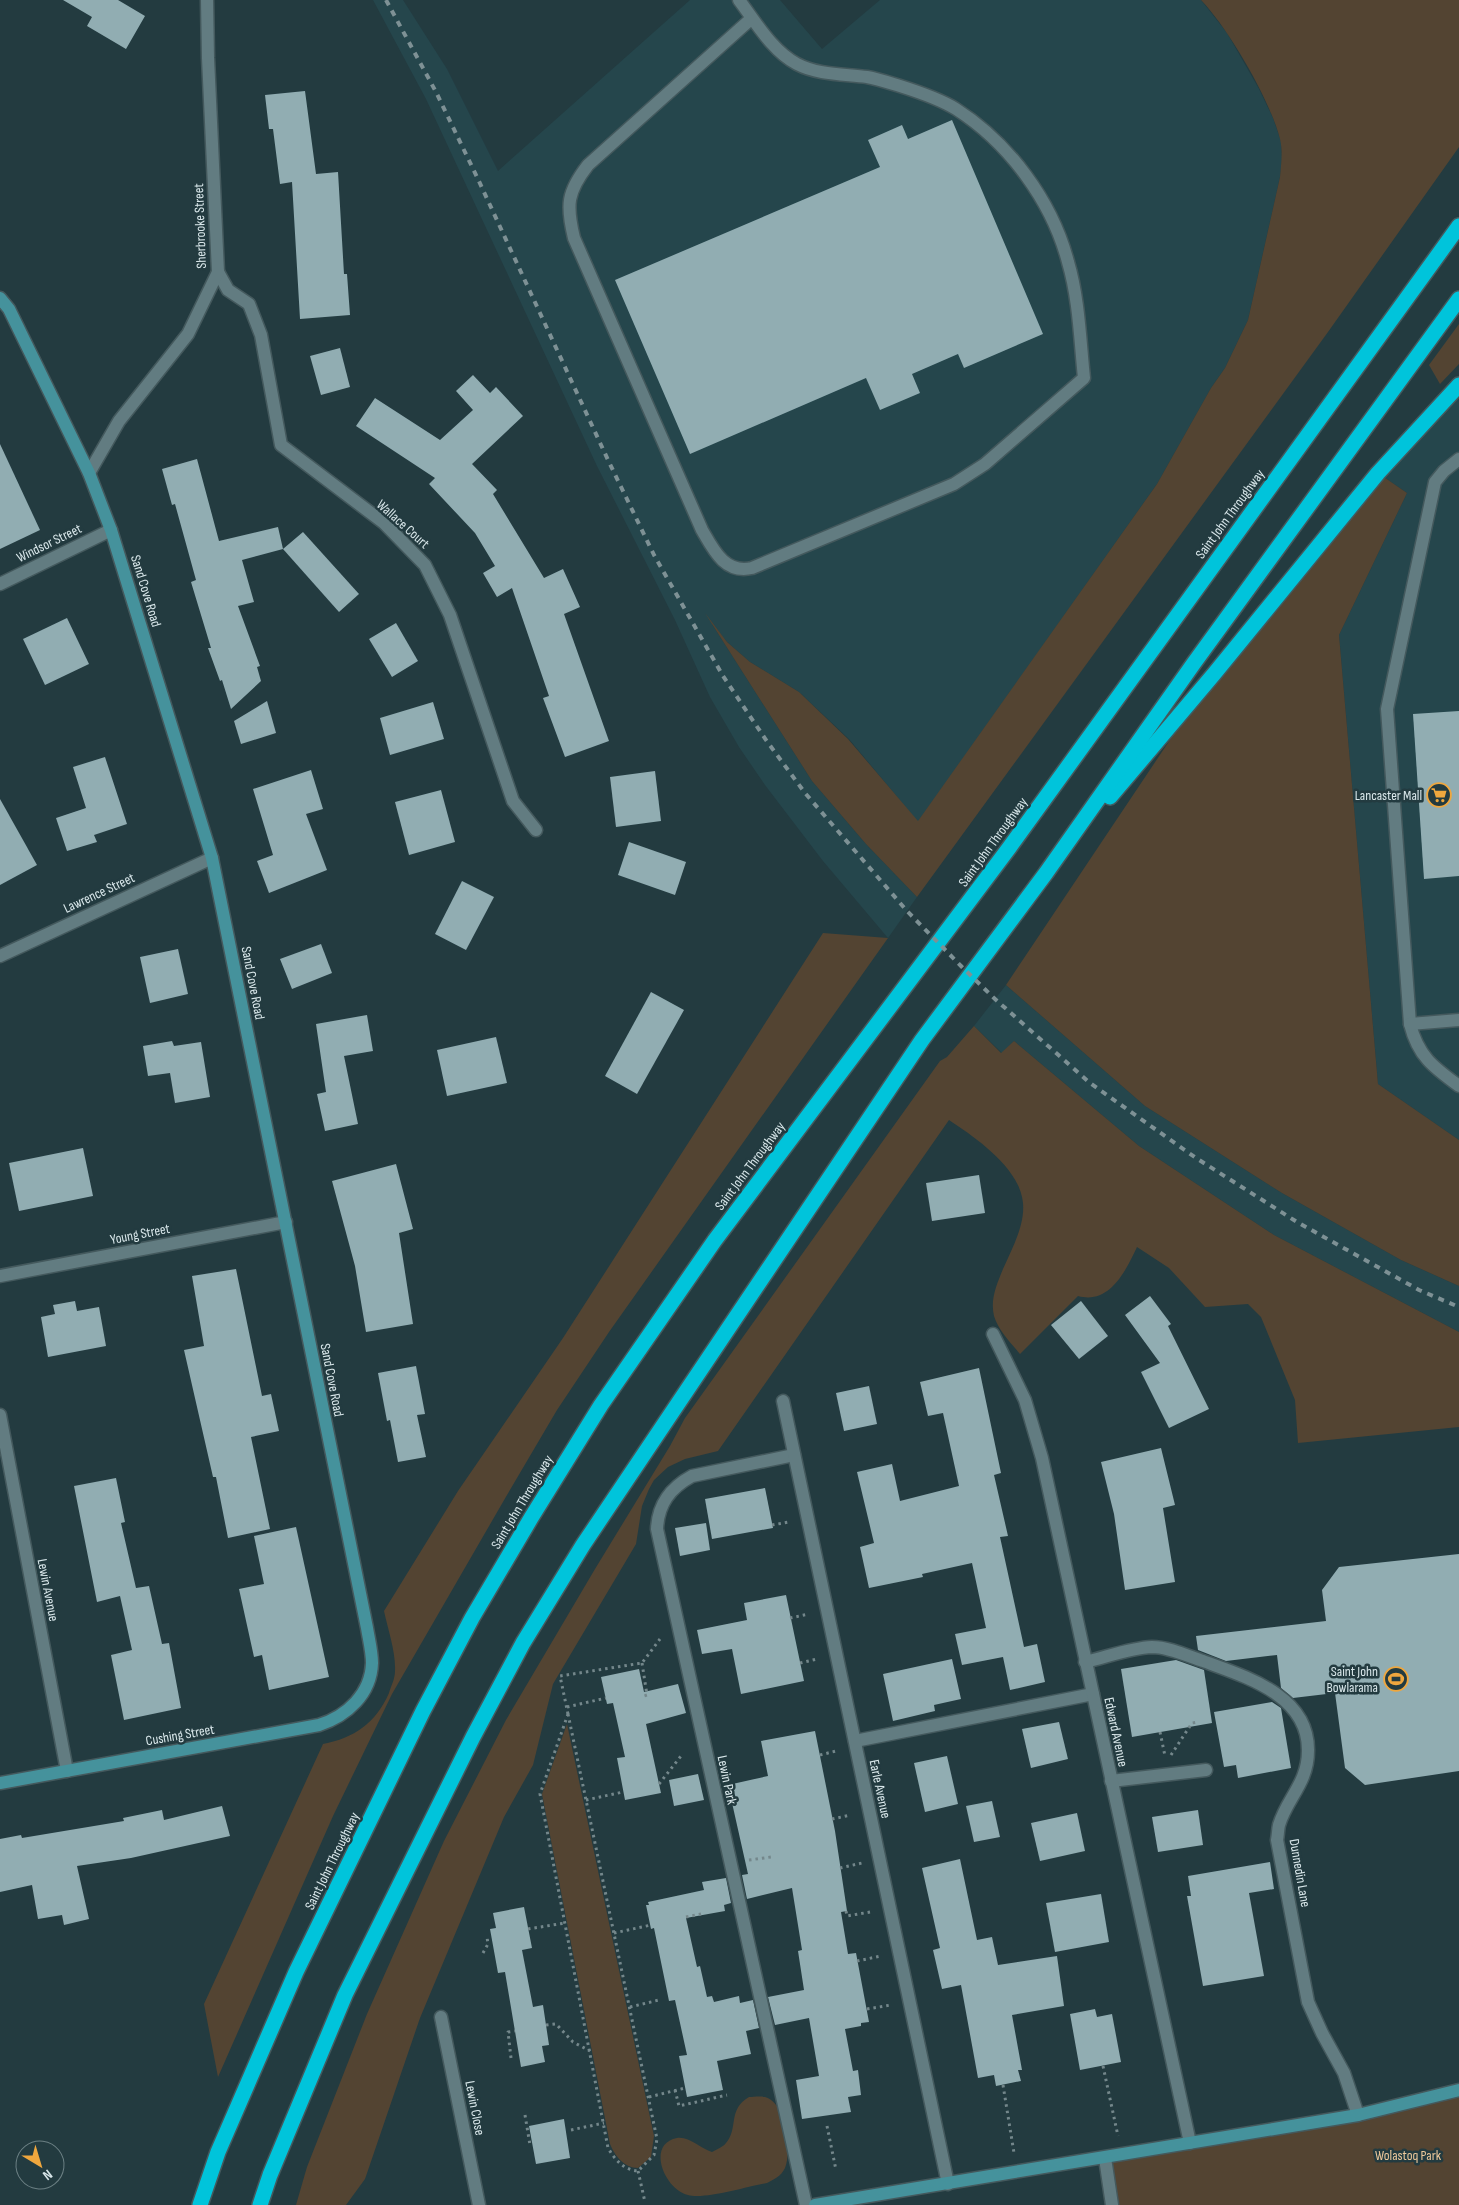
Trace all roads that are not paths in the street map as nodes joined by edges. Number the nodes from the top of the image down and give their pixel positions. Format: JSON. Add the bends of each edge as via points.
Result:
{"nodes":[{"id":1,"x":207,"y":0,"type":"edge"},
{"id":2,"x":739,"y":0,"type":"edge"},
{"id":3,"x":752,"y":18,"type":"junction"},
{"id":4,"x":1459,"y":226,"type":"edge"},
{"id":5,"x":218,"y":272,"type":"junction"},
{"id":6,"x":0,"y":298,"type":"edge"},
{"id":7,"x":1459,"y":299,"type":"edge"},
{"id":8,"x":1459,"y":385,"type":"edge"},
{"id":9,"x":1459,"y":459,"type":"edge"},
{"id":10,"x":89,"y":473,"type":"junction"},
{"id":11,"x":112,"y":530,"type":"junction"},
{"id":12,"x":0,"y":584,"type":"edge"},
{"id":13,"x":536,"y":830,"type":"dead end"},
{"id":14,"x":212,"y":858,"type":"junction"},
{"id":15,"x":1046,"y":873,"type":"junction"},
{"id":16,"x":0,"y":956,"type":"edge"},
{"id":17,"x":1459,"y":1020,"type":"edge"},
{"id":18,"x":1410,"y":1024,"type":"junction"},
{"id":19,"x":1459,"y":1086,"type":"edge"},
{"id":20,"x":286,"y":1222,"type":"junction"},
{"id":21,"x":0,"y":1276,"type":"edge"},
{"id":22,"x":993,"y":1334,"type":"dead end"},
{"id":23,"x":783,"y":1401,"type":"dead end"},
{"id":24,"x":0,"y":1415,"type":"edge"},
{"id":25,"x":794,"y":1455,"type":"junction"},
{"id":26,"x":1085,"y":1662,"type":"junction"},
{"id":27,"x":1093,"y":1694,"type":"junction"},
{"id":28,"x":358,"y":1701,"type":"joint"},
{"id":29,"x":855,"y":1741,"type":"junction"},
{"id":30,"x":1206,"y":1770,"type":"dead end"},
{"id":31,"x":67,"y":1771,"type":"junction"},
{"id":32,"x":1111,"y":1781,"type":"junction"},
{"id":33,"x":0,"y":1783,"type":"edge"},
{"id":34,"x":441,"y":2017,"type":"dead end"},
{"id":35,"x":1459,"y":2090,"type":"edge"},
{"id":36,"x":1358,"y":2115,"type":"junction"},
{"id":37,"x":1190,"y":2143,"type":"junction"},
{"id":38,"x":1105,"y":2158,"type":"junction"},
{"id":39,"x":948,"y":2184,"type":"junction"},
{"id":40,"x":200,"y":2205,"type":"edge"},
{"id":41,"x":260,"y":2205,"type":"edge"},
{"id":42,"x":479,"y":2205,"type":"edge"},
{"id":43,"x":806,"y":2205,"type":"edge"},
{"id":44,"x":815,"y":2205,"type":"edge"},
{"id":45,"x":1112,"y":2205,"type":"edge"}],
"edges":[{"from":1,"to":5,"type":"street","name":"Sherbrooke Street"},
{"from":2,"to":3,"type":"street"},
{"from":3,"to":3,"type":"street","via":[[588,166],[573,187],[569,200],[574,238],[702,530],[725,564],[743,570],[954,484],[985,464],[1084,378],[1068,262],[1041,198],[1013,160],[974,121],[932,97],[870,78],[822,71],[795,63]]},
{"from":4,"to":40,"type":"highway","name":"Saint John Throughway","via":[[1009,848],[715,1240],[600,1405],[472,1618],[423,1711],[296,1972],[218,2152]]},
{"from":5,"to":10,"type":"street","name":"Sherbrooke Street","via":[[188,334],[119,421]]},
{"from":5,"to":13,"type":"street","name":"Wallace Court","via":[[228,290],[249,304],[261,335],[281,445],[384,523],[425,565],[450,615],[513,802]]},
{"from":6,"to":10,"type":"street","name":"Sand Cove Road","via":[[9,309]]},
{"from":7,"to":15,"type":"highway","via":[[1194,663]]},
{"from":8,"to":15,"type":"highway","via":[[1378,474]]},
{"from":9,"to":18,"type":"street","via":[[1435,482],[1387,709]]},
{"from":10,"to":11,"type":"street","name":"Sand Cove Road"},
{"from":11,"to":12,"type":"street","name":"Windsor Street"},
{"from":11,"to":14,"type":"street","name":"Sand Cove Road"},
{"from":14,"to":16,"type":"street","name":"Lawrence Street"},
{"from":14,"to":20,"type":"street","name":"Sand Cove Road"},
{"from":15,"to":41,"type":"highway","via":[[922,1040],[765,1271],[583,1545],[523,1643],[345,1995]]},
{"from":17,"to":18,"type":"street"},
{"from":18,"to":19,"type":"street","via":[[1414,1041],[1423,1055]]},
{"from":20,"to":21,"type":"street","name":"Young Street"},
{"from":20,"to":28,"type":"street","name":"Sand Cove Road","via":[[370,1649],[370,1676]]},
{"from":22,"to":26,"type":"street","name":"Edward Avenue","via":[[1025,1400],[1038,1443]]},
{"from":23,"to":25,"type":"street","name":"Earle Avenue"},
{"from":24,"to":31,"type":"street","name":"Lewin Avenue"},
{"from":25,"to":29,"type":"street","name":"Earle Avenue"},
{"from":25,"to":43,"type":"street","name":"Lewin Park","via":[[692,1476],[676,1486],[664,1500],[657,1529]]},
{"from":26,"to":27,"type":"street","name":"Edward Avenue"},
{"from":26,"to":36,"type":"street","name":"Dunnedin Lane","via":[[1141,1649],[1166,1648],[1249,1677],[1280,1696],[1298,1716],[1307,1737],[1307,1768],[1279,1825],[1278,1840],[1308,2002],[1344,2073]]},
{"from":27,"to":29,"type":"street"},
{"from":27,"to":32,"type":"street","name":"Edward Avenue"},
{"from":28,"to":31,"type":"street","name":"Cushing Street","via":[[341,1715],[319,1725]]},
{"from":29,"to":39,"type":"street","name":"Earle Avenue"},
{"from":30,"to":32,"type":"street"},
{"from":31,"to":33,"type":"street","name":"Cushing Street"},
{"from":32,"to":37,"type":"street","name":"Edward Avenue"},
{"from":34,"to":42,"type":"street","name":"Lewin Close"},
{"from":35,"to":36,"type":"street"},
{"from":36,"to":37,"type":"street"},
{"from":37,"to":38,"type":"street"},
{"from":38,"to":39,"type":"street"},
{"from":38,"to":45,"type":"street"},
{"from":39,"to":44,"type":"street"}]}
